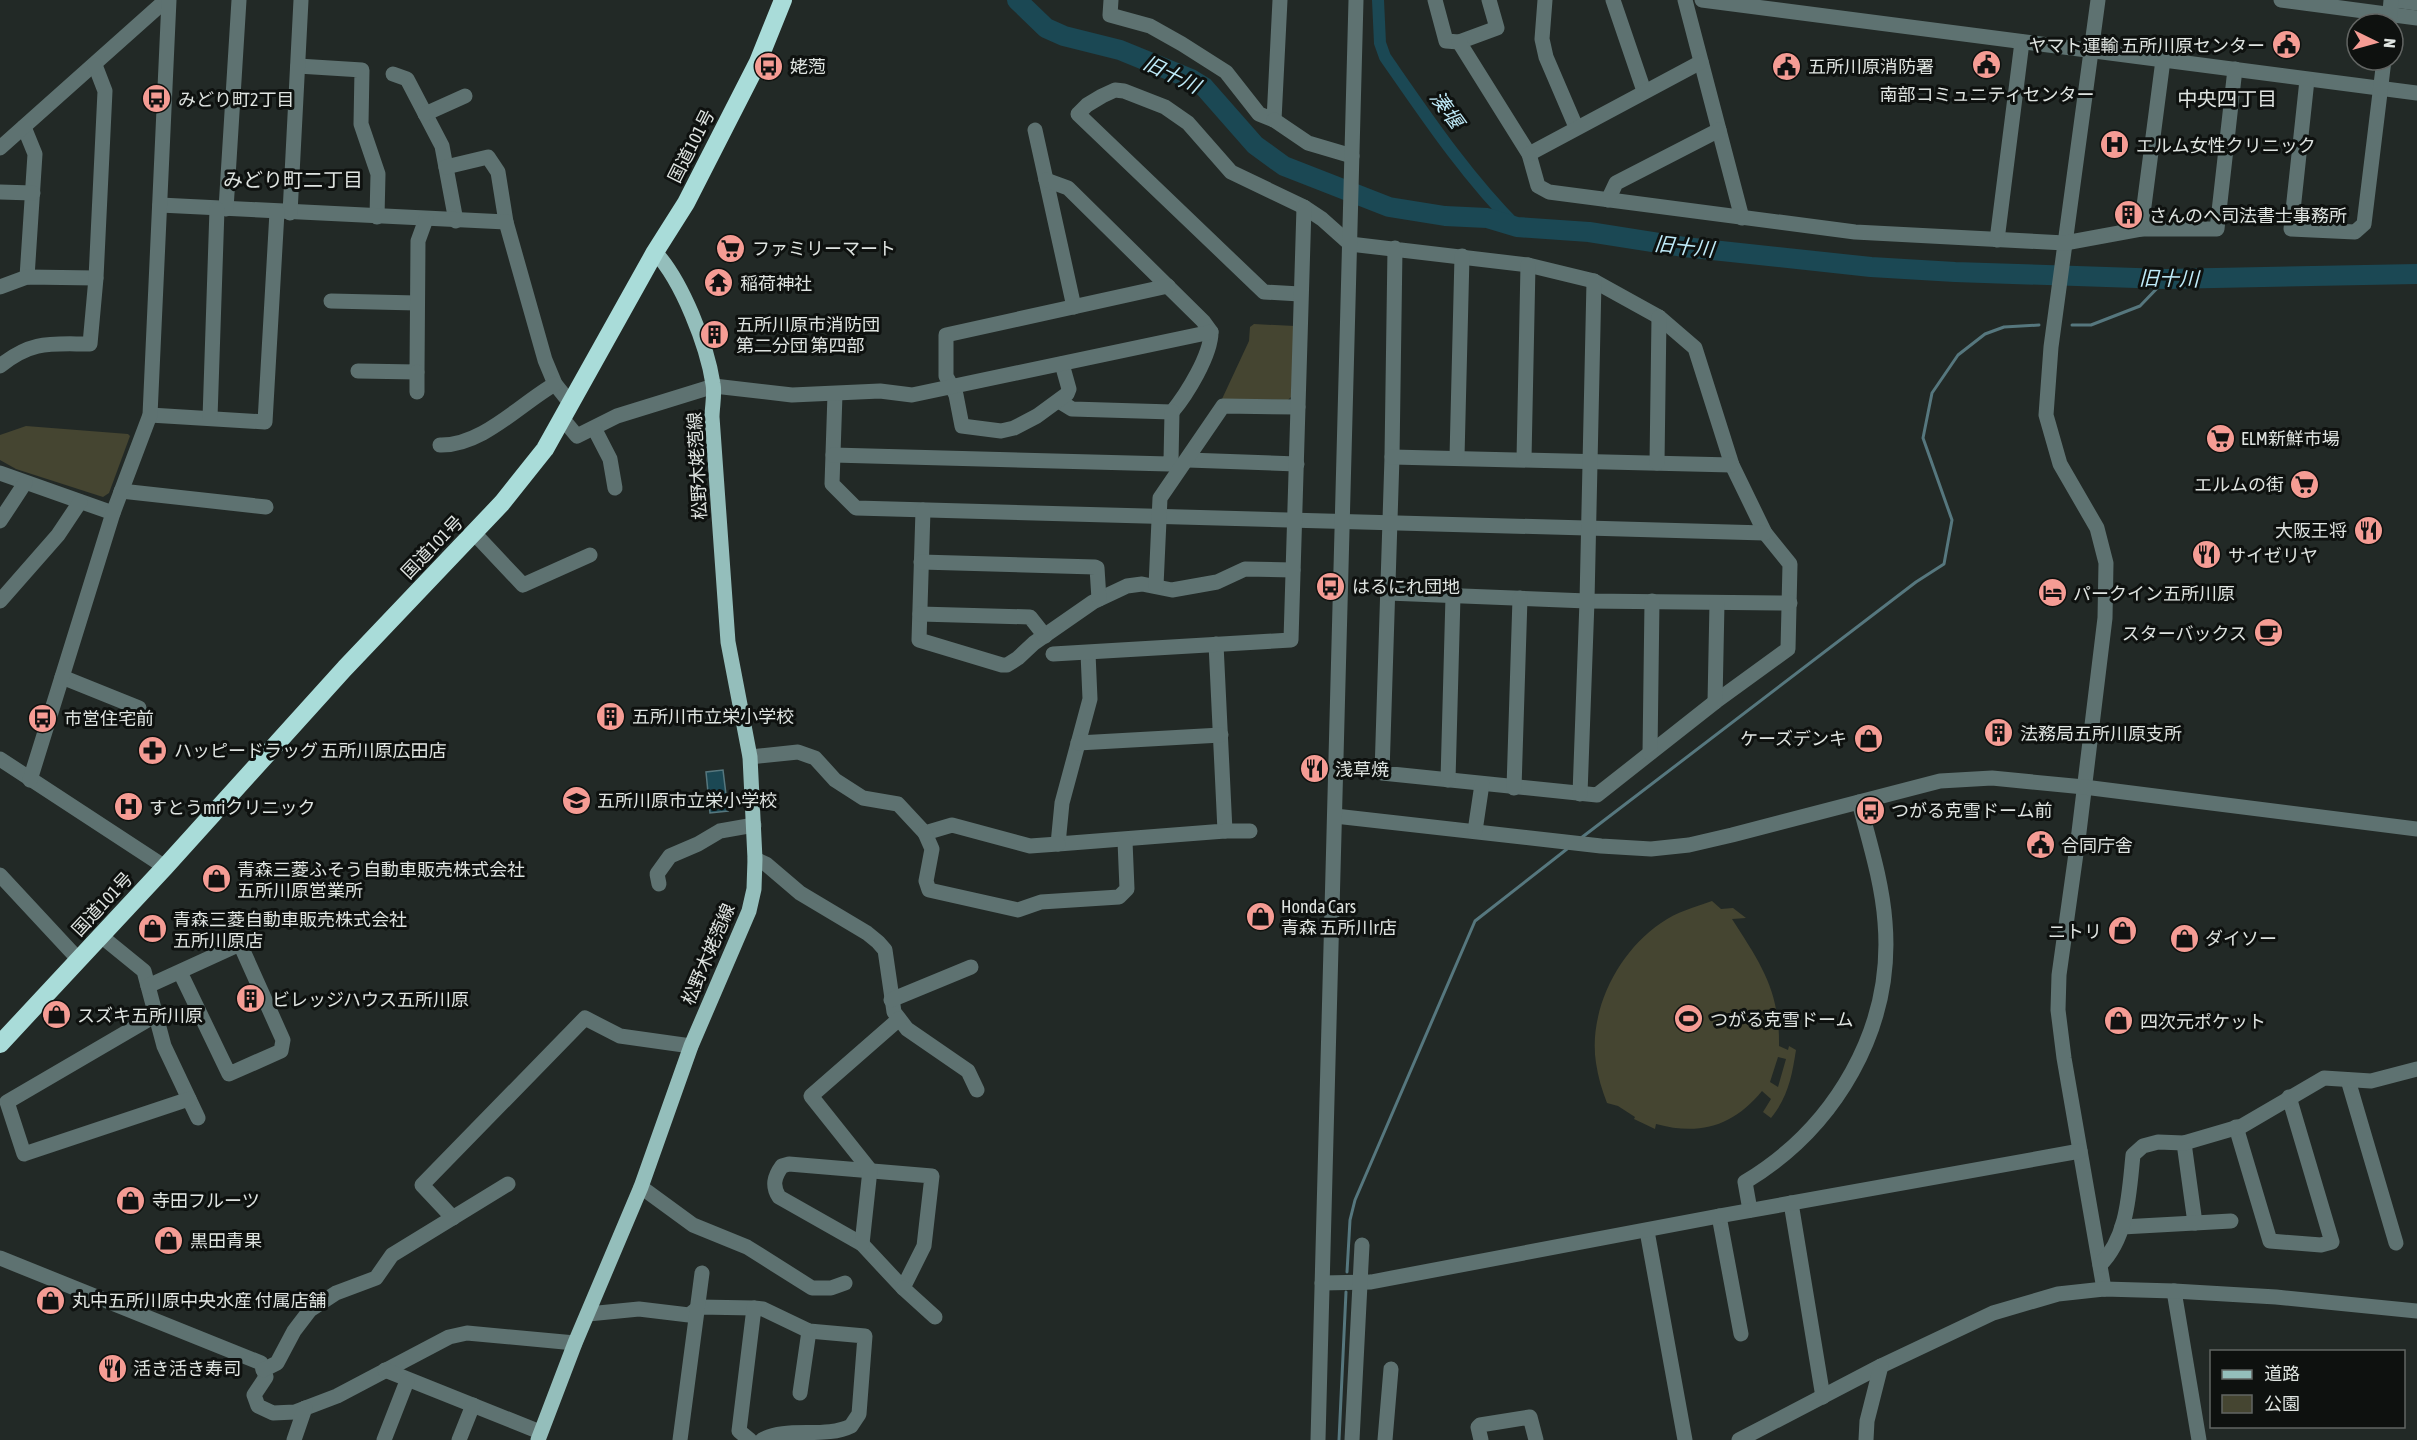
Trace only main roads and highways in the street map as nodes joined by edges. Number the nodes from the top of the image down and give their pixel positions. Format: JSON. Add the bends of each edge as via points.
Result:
{"nodes":[{"id":1,"x":783,"y":0,"type":"edge"},
{"id":2,"x":655,"y":252,"type":"junction"},
{"id":3,"x":0,"y":1044,"type":"edge"},
{"id":4,"x":539,"y":1436,"type":"edge"}],
"edges":[{"from":1,"to":2,"type":"highway","name":"国道101号","via":[[758,62],[686,203]]},
{"from":2,"to":3,"type":"highway","name":"国道101号","via":[[544,449],[502,503]]},
{"from":2,"to":4,"type":"main road","name":"松野木姥萢線","via":[[698,327],[714,386],[712,417],[728,642],[750,757],[754,889],[749,911],[691,1046],[641,1187]]}]}
